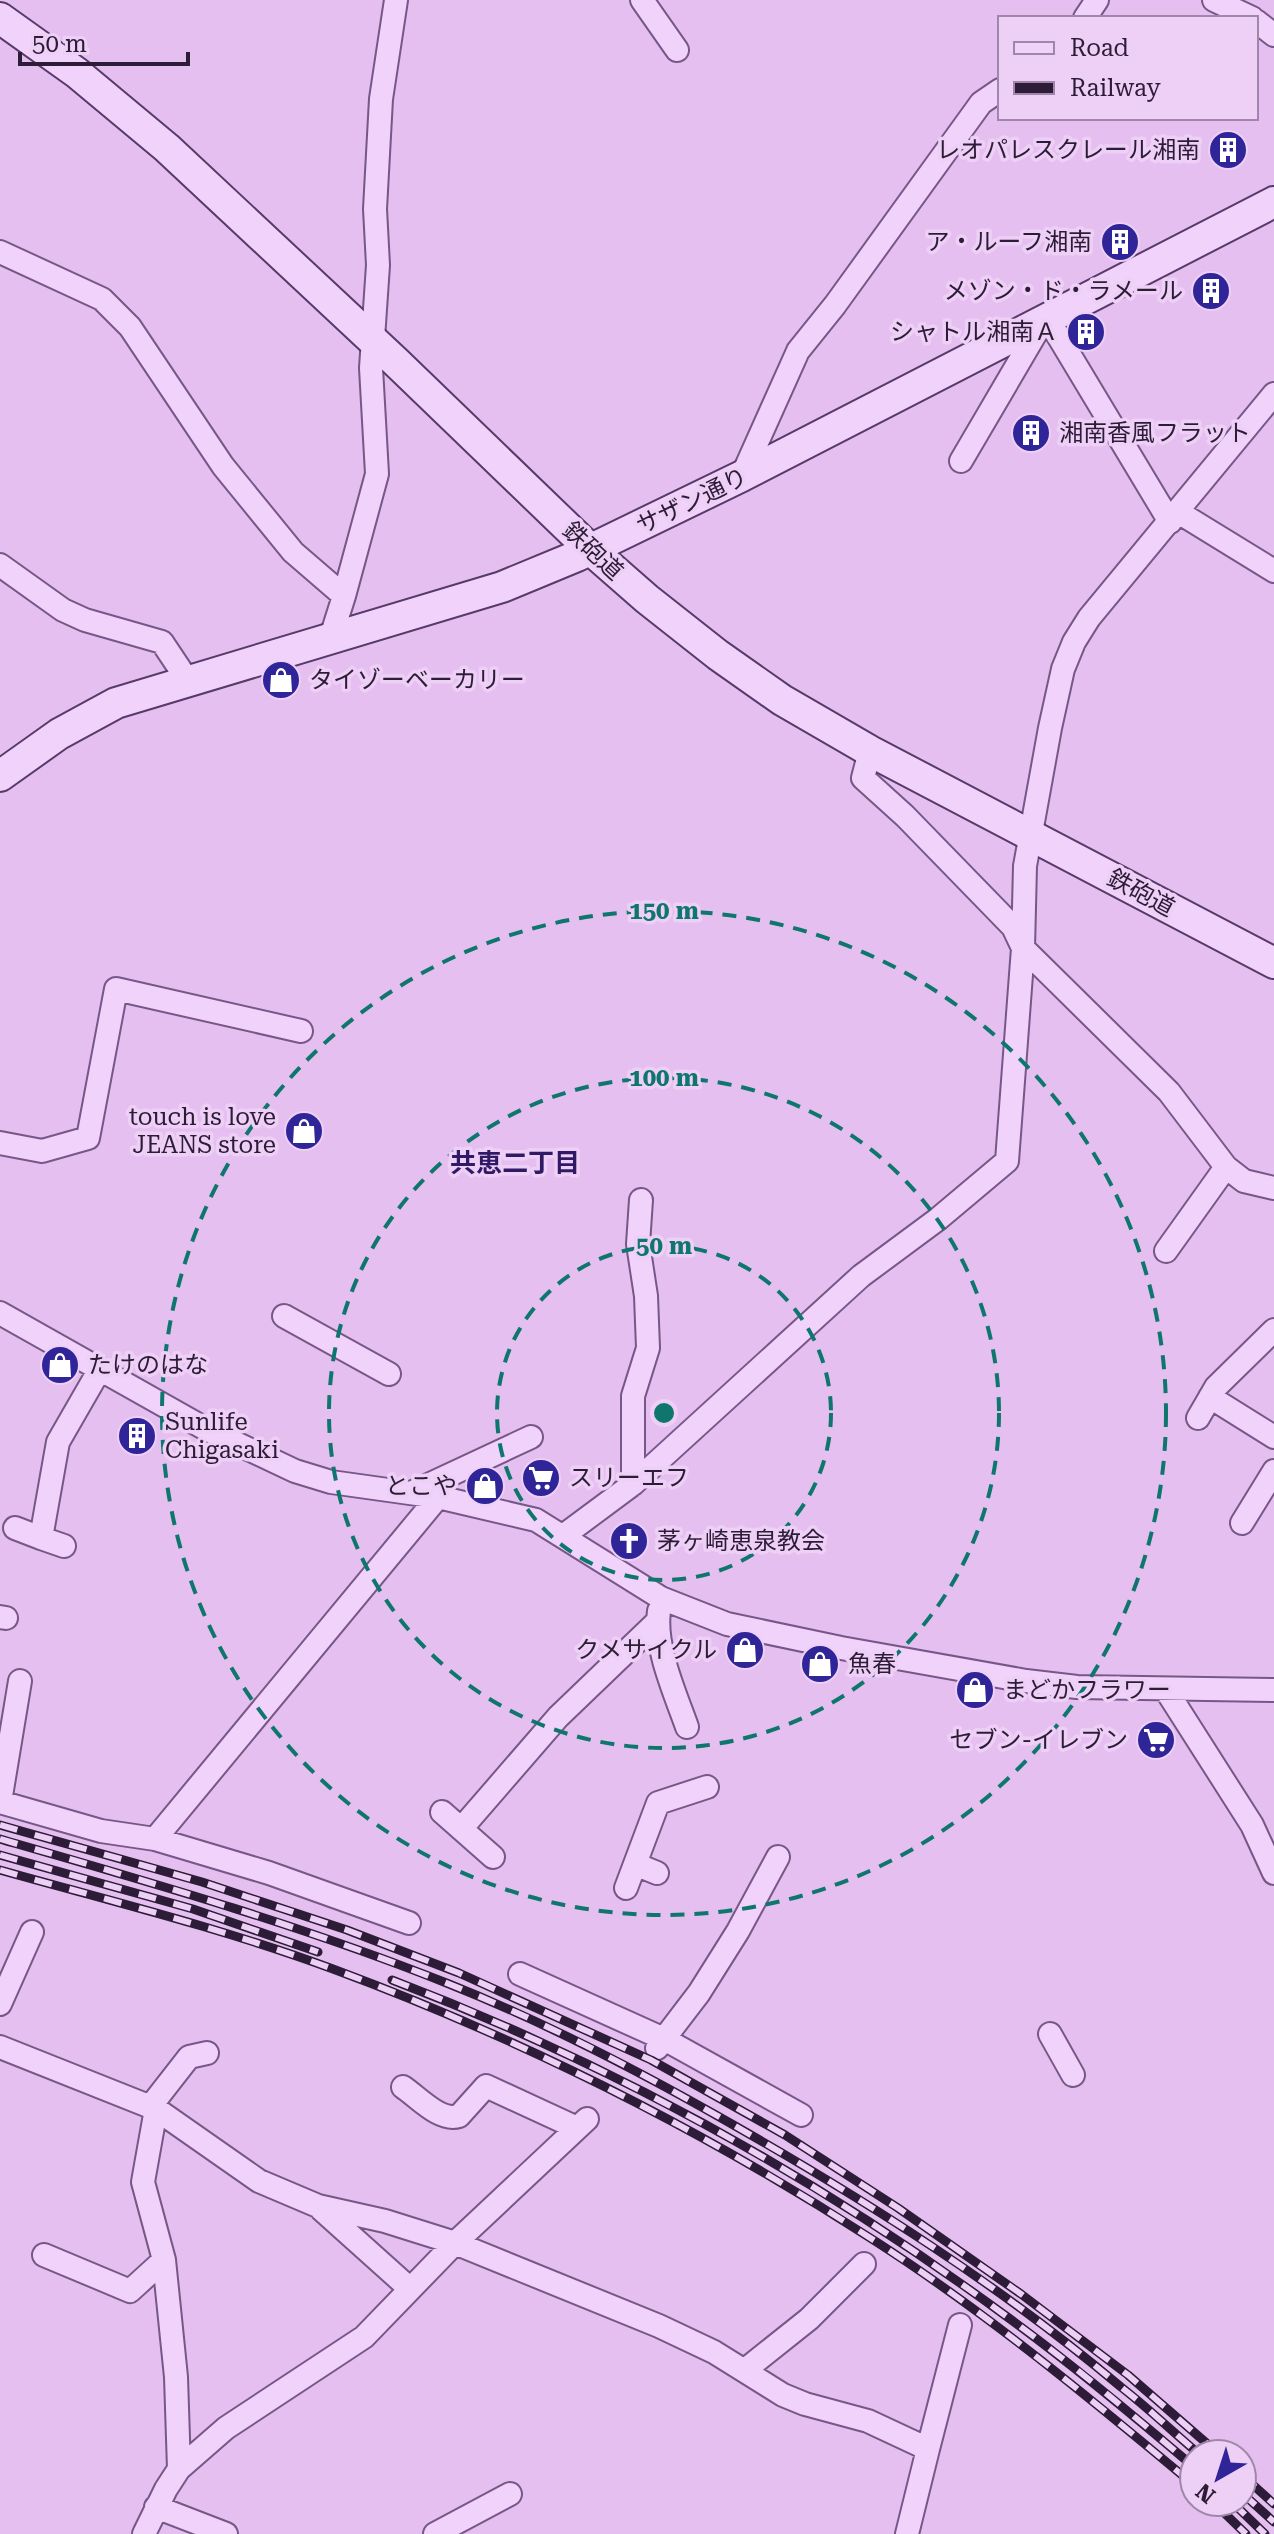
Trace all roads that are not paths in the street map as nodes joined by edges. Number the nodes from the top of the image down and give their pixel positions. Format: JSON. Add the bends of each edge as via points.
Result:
{"nodes":[{"id":1,"x":396,"y":0,"type":"edge"},
{"id":2,"x":642,"y":0,"type":"edge"},
{"id":3,"x":1214,"y":0,"type":"edge"},
{"id":4,"x":1246,"y":16,"type":"edge"},
{"id":5,"x":0,"y":18,"type":"edge"},
{"id":6,"x":677,"y":50,"type":"dead end"},
{"id":7,"x":998,"y":91,"type":"edge"},
{"id":8,"x":1274,"y":202,"type":"edge"},
{"id":9,"x":0,"y":252,"type":"edge"},
{"id":10,"x":1046,"y":320,"type":"junction"},
{"id":11,"x":374,"y":341,"type":"junction"},
{"id":12,"x":1274,"y":394,"type":"edge"},
{"id":13,"x":961,"y":461,"type":"dead end"},
{"id":14,"x":742,"y":476,"type":"junction"},
{"id":15,"x":1174,"y":517,"type":"junction"},
{"id":16,"x":591,"y":550,"type":"junction"},
{"id":17,"x":0,"y":565,"type":"edge"},
{"id":18,"x":1274,"y":571,"type":"edge"},
{"id":19,"x":344,"y":596,"type":"junction"},
{"id":20,"x":330,"y":640,"type":"junction"},
{"id":21,"x":188,"y":681,"type":"junction"},
{"id":22,"x":870,"y":751,"type":"junction"},
{"id":23,"x":0,"y":776,"type":"edge"},
{"id":24,"x":1030,"y":835,"type":"junction"},
{"id":25,"x":1023,"y":948,"type":"junction"},
{"id":26,"x":1274,"y":963,"type":"edge"},
{"id":27,"x":301,"y":1031,"type":"dead end"},
{"id":28,"x":0,"y":1143,"type":"edge"},
{"id":29,"x":1226,"y":1167,"type":"junction"},
{"id":30,"x":1274,"y":1188,"type":"edge"},
{"id":31,"x":641,"y":1200,"type":"dead end"},
{"id":32,"x":1166,"y":1251,"type":"dead end"},
{"id":33,"x":0,"y":1313,"type":"edge"},
{"id":34,"x":284,"y":1316,"type":"dead end"},
{"id":35,"x":1274,"y":1330,"type":"edge"},
{"id":36,"x":100,"y":1369,"type":"junction"},
{"id":37,"x":389,"y":1374,"type":"dead end"},
{"id":38,"x":1210,"y":1397,"type":"junction"},
{"id":39,"x":1198,"y":1418,"type":"dead end"},
{"id":40,"x":531,"y":1437,"type":"dead end"},
{"id":41,"x":1274,"y":1437,"type":"edge"},
{"id":42,"x":1274,"y":1471,"type":"edge"},
{"id":43,"x":633,"y":1484,"type":"junction"},
{"id":44,"x":409,"y":1493,"type":"junction"},
{"id":45,"x":438,"y":1497,"type":"junction"},
{"id":46,"x":1242,"y":1523,"type":"dead end"},
{"id":47,"x":15,"y":1528,"type":"dead end"},
{"id":48,"x":563,"y":1536,"type":"junction"},
{"id":49,"x":41,"y":1538,"type":"junction"},
{"id":50,"x":64,"y":1546,"type":"dead end"},
{"id":51,"x":661,"y":1598,"type":"junction"},
{"id":52,"x":658,"y":1621,"type":"junction"},
{"id":53,"x":20,"y":1681,"type":"dead end"},
{"id":54,"x":1166,"y":1690,"type":"junction"},
{"id":55,"x":1274,"y":1690,"type":"edge"},
{"id":56,"x":687,"y":1727,"type":"dead end"},
{"id":57,"x":707,"y":1787,"type":"dead end"},
{"id":58,"x":0,"y":1802,"type":"edge"},
{"id":59,"x":442,"y":1812,"type":"dead end"},
{"id":60,"x":461,"y":1829,"type":"junction"},
{"id":61,"x":155,"y":1839,"type":"junction"},
{"id":62,"x":1270,"y":1853,"type":"edge"},
{"id":63,"x":493,"y":1857,"type":"dead end"},
{"id":64,"x":778,"y":1857,"type":"dead end"},
{"id":65,"x":635,"y":1864,"type":"junction"},
{"id":66,"x":657,"y":1873,"type":"dead end"},
{"id":67,"x":1274,"y":1873,"type":"edge"},
{"id":68,"x":626,"y":1888,"type":"dead end"},
{"id":69,"x":409,"y":1923,"type":"dead end"},
{"id":70,"x":32,"y":1932,"type":"dead end"},
{"id":71,"x":520,"y":1974,"type":"dead end"},
{"id":72,"x":0,"y":2004,"type":"edge"},
{"id":73,"x":1050,"y":2034,"type":"dead end"},
{"id":74,"x":661,"y":2044,"type":"junction"},
{"id":75,"x":0,"y":2047,"type":"edge"},
{"id":76,"x":207,"y":2053,"type":"dead end"},
{"id":77,"x":1073,"y":2075,"type":"dead end"},
{"id":78,"x":403,"y":2087,"type":"dead end"},
{"id":79,"x":153,"y":2108,"type":"junction"},
{"id":80,"x":801,"y":2115,"type":"dead end"},
{"id":81,"x":318,"y":2206,"type":"junction"},
{"id":82,"x":455,"y":2243,"type":"junction"},
{"id":83,"x":44,"y":2255,"type":"dead end"},
{"id":84,"x":164,"y":2260,"type":"junction"},
{"id":85,"x":864,"y":2264,"type":"dead end"},
{"id":86,"x":409,"y":2288,"type":"junction"},
{"id":87,"x":960,"y":2325,"type":"dead end"},
{"id":88,"x":745,"y":2370,"type":"junction"},
{"id":89,"x":928,"y":2449,"type":"junction"},
{"id":90,"x":179,"y":2469,"type":"junction"},
{"id":91,"x":510,"y":2494,"type":"dead end"},
{"id":92,"x":156,"y":2507,"type":"junction"},
{"id":93,"x":144,"y":2534,"type":"edge"},
{"id":94,"x":226,"y":2534,"type":"edge"},
{"id":95,"x":435,"y":2534,"type":"edge"},
{"id":96,"x":907,"y":2534,"type":"edge"}],
"edges":[{"from":1,"to":11,"type":"street","via":[[381,99]]},
{"from":2,"to":6,"type":"street"},
{"from":3,"to":4,"type":"street"},
{"from":5,"to":11,"type":"street","name":"鉄砲道","via":[[138,122]]},
{"from":7,"to":14,"type":"street","via":[[981,103],[798,351]]},
{"from":8,"to":10,"type":"street","name":"サザン通り"},
{"from":9,"to":19,"type":"street","via":[[102,299],[130,327],[223,466],[293,552]]},
{"from":10,"to":13,"type":"street"},
{"from":10,"to":14,"type":"street","name":"サザン通り"},
{"from":10,"to":15,"type":"street"},
{"from":11,"to":16,"type":"street","name":"鉄砲道"},
{"from":11,"to":19,"type":"street","via":[[377,474]]},
{"from":12,"to":15,"type":"street"},
{"from":14,"to":16,"type":"street","name":"サザン通り"},
{"from":15,"to":18,"type":"street"},
{"from":15,"to":24,"type":"street","via":[[1074,642],[1063,669]]},
{"from":16,"to":20,"type":"street","name":"サザン通り","via":[[502,587]]},
{"from":16,"to":22,"type":"street","name":"鉄砲道","via":[[718,655]]},
{"from":17,"to":21,"type":"street","via":[[63,610],[162,642]]},
{"from":19,"to":20,"type":"street"},
{"from":20,"to":21,"type":"street","name":"サザン通り"},
{"from":21,"to":23,"type":"street","name":"サザン通り","via":[[91,715]]},
{"from":22,"to":24,"type":"street","name":"鉄砲道"},
{"from":22,"to":25,"type":"street","via":[[863,778],[1013,927]]},
{"from":24,"to":25,"type":"street"},
{"from":24,"to":26,"type":"street","name":"鉄砲道"},
{"from":25,"to":29,"type":"street","via":[[1169,1092]]},
{"from":25,"to":43,"type":"street","via":[[1007,1161],[861,1276]]},
{"from":27,"to":28,"type":"street","via":[[116,989],[88,1138],[42,1151]]},
{"from":29,"to":30,"type":"street","via":[[1244,1181]]},
{"from":29,"to":32,"type":"street"},
{"from":31,"to":43,"type":"street","via":[[638,1244],[648,1348],[633,1396]]},
{"from":33,"to":36,"type":"street"},
{"from":34,"to":37,"type":"street"},
{"from":35,"to":38,"type":"street"},
{"from":36,"to":44,"type":"street","via":[[204,1428],[295,1471]]},
{"from":36,"to":49,"type":"street","via":[[58,1442]]},
{"from":38,"to":39,"type":"street"},
{"from":38,"to":41,"type":"street"},
{"from":40,"to":44,"type":"street"},
{"from":42,"to":46,"type":"street"},
{"from":43,"to":48,"type":"street"},
{"from":44,"to":45,"type":"street"},
{"from":45,"to":48,"type":"street","via":[[536,1520]]},
{"from":45,"to":61,"type":"street"},
{"from":47,"to":49,"type":"street"},
{"from":48,"to":51,"type":"street"},
{"from":49,"to":50,"type":"street"},
{"from":51,"to":52,"type":"street"},
{"from":51,"to":54,"type":"street","via":[[727,1624],[841,1648],[1026,1681]]},
{"from":52,"to":56,"type":"street","via":[[666,1668]]},
{"from":52,"to":60,"type":"street","via":[[558,1717]]},
{"from":53,"to":58,"type":"street"},
{"from":54,"to":55,"type":"street"},
{"from":54,"to":62,"type":"street"},
{"from":57,"to":65,"type":"street","via":[[658,1803]]},
{"from":58,"to":61,"type":"street","via":[[101,1831]]},
{"from":59,"to":60,"type":"street"},
{"from":60,"to":63,"type":"street"},
{"from":61,"to":69,"type":"street"},
{"from":62,"to":67,"type":"street"},
{"from":64,"to":74,"type":"street","via":[[715,1969]]},
{"from":65,"to":66,"type":"street"},
{"from":65,"to":68,"type":"street"},
{"from":70,"to":72,"type":"street"},
{"from":71,"to":74,"type":"street"},
{"from":73,"to":77,"type":"street"},
{"from":74,"to":80,"type":"street"},
{"from":75,"to":79,"type":"street"},
{"from":76,"to":79,"type":"street","via":[[189,2057]]},
{"from":78,"to":82,"type":"street","via":[[444,2117],[459,2116],[486,2086],[582,2124]]},
{"from":79,"to":81,"type":"street","via":[[259,2181]]},
{"from":79,"to":84,"type":"street","via":[[143,2182]]},
{"from":81,"to":82,"type":"street"},
{"from":81,"to":86,"type":"street"},
{"from":82,"to":86,"type":"street"},
{"from":82,"to":88,"type":"street","via":[[659,2326]]},
{"from":83,"to":84,"type":"street","via":[[130,2291]]},
{"from":84,"to":90,"type":"street"},
{"from":85,"to":88,"type":"street","via":[[809,2319]]},
{"from":86,"to":90,"type":"street","via":[[364,2337],[226,2428]]},
{"from":87,"to":89,"type":"street"},
{"from":88,"to":89,"type":"street","via":[[783,2395],[868,2421]]},
{"from":89,"to":96,"type":"street"},
{"from":90,"to":92,"type":"street"},
{"from":91,"to":95,"type":"street"},
{"from":92,"to":93,"type":"street"},
{"from":92,"to":94,"type":"street"}]}
